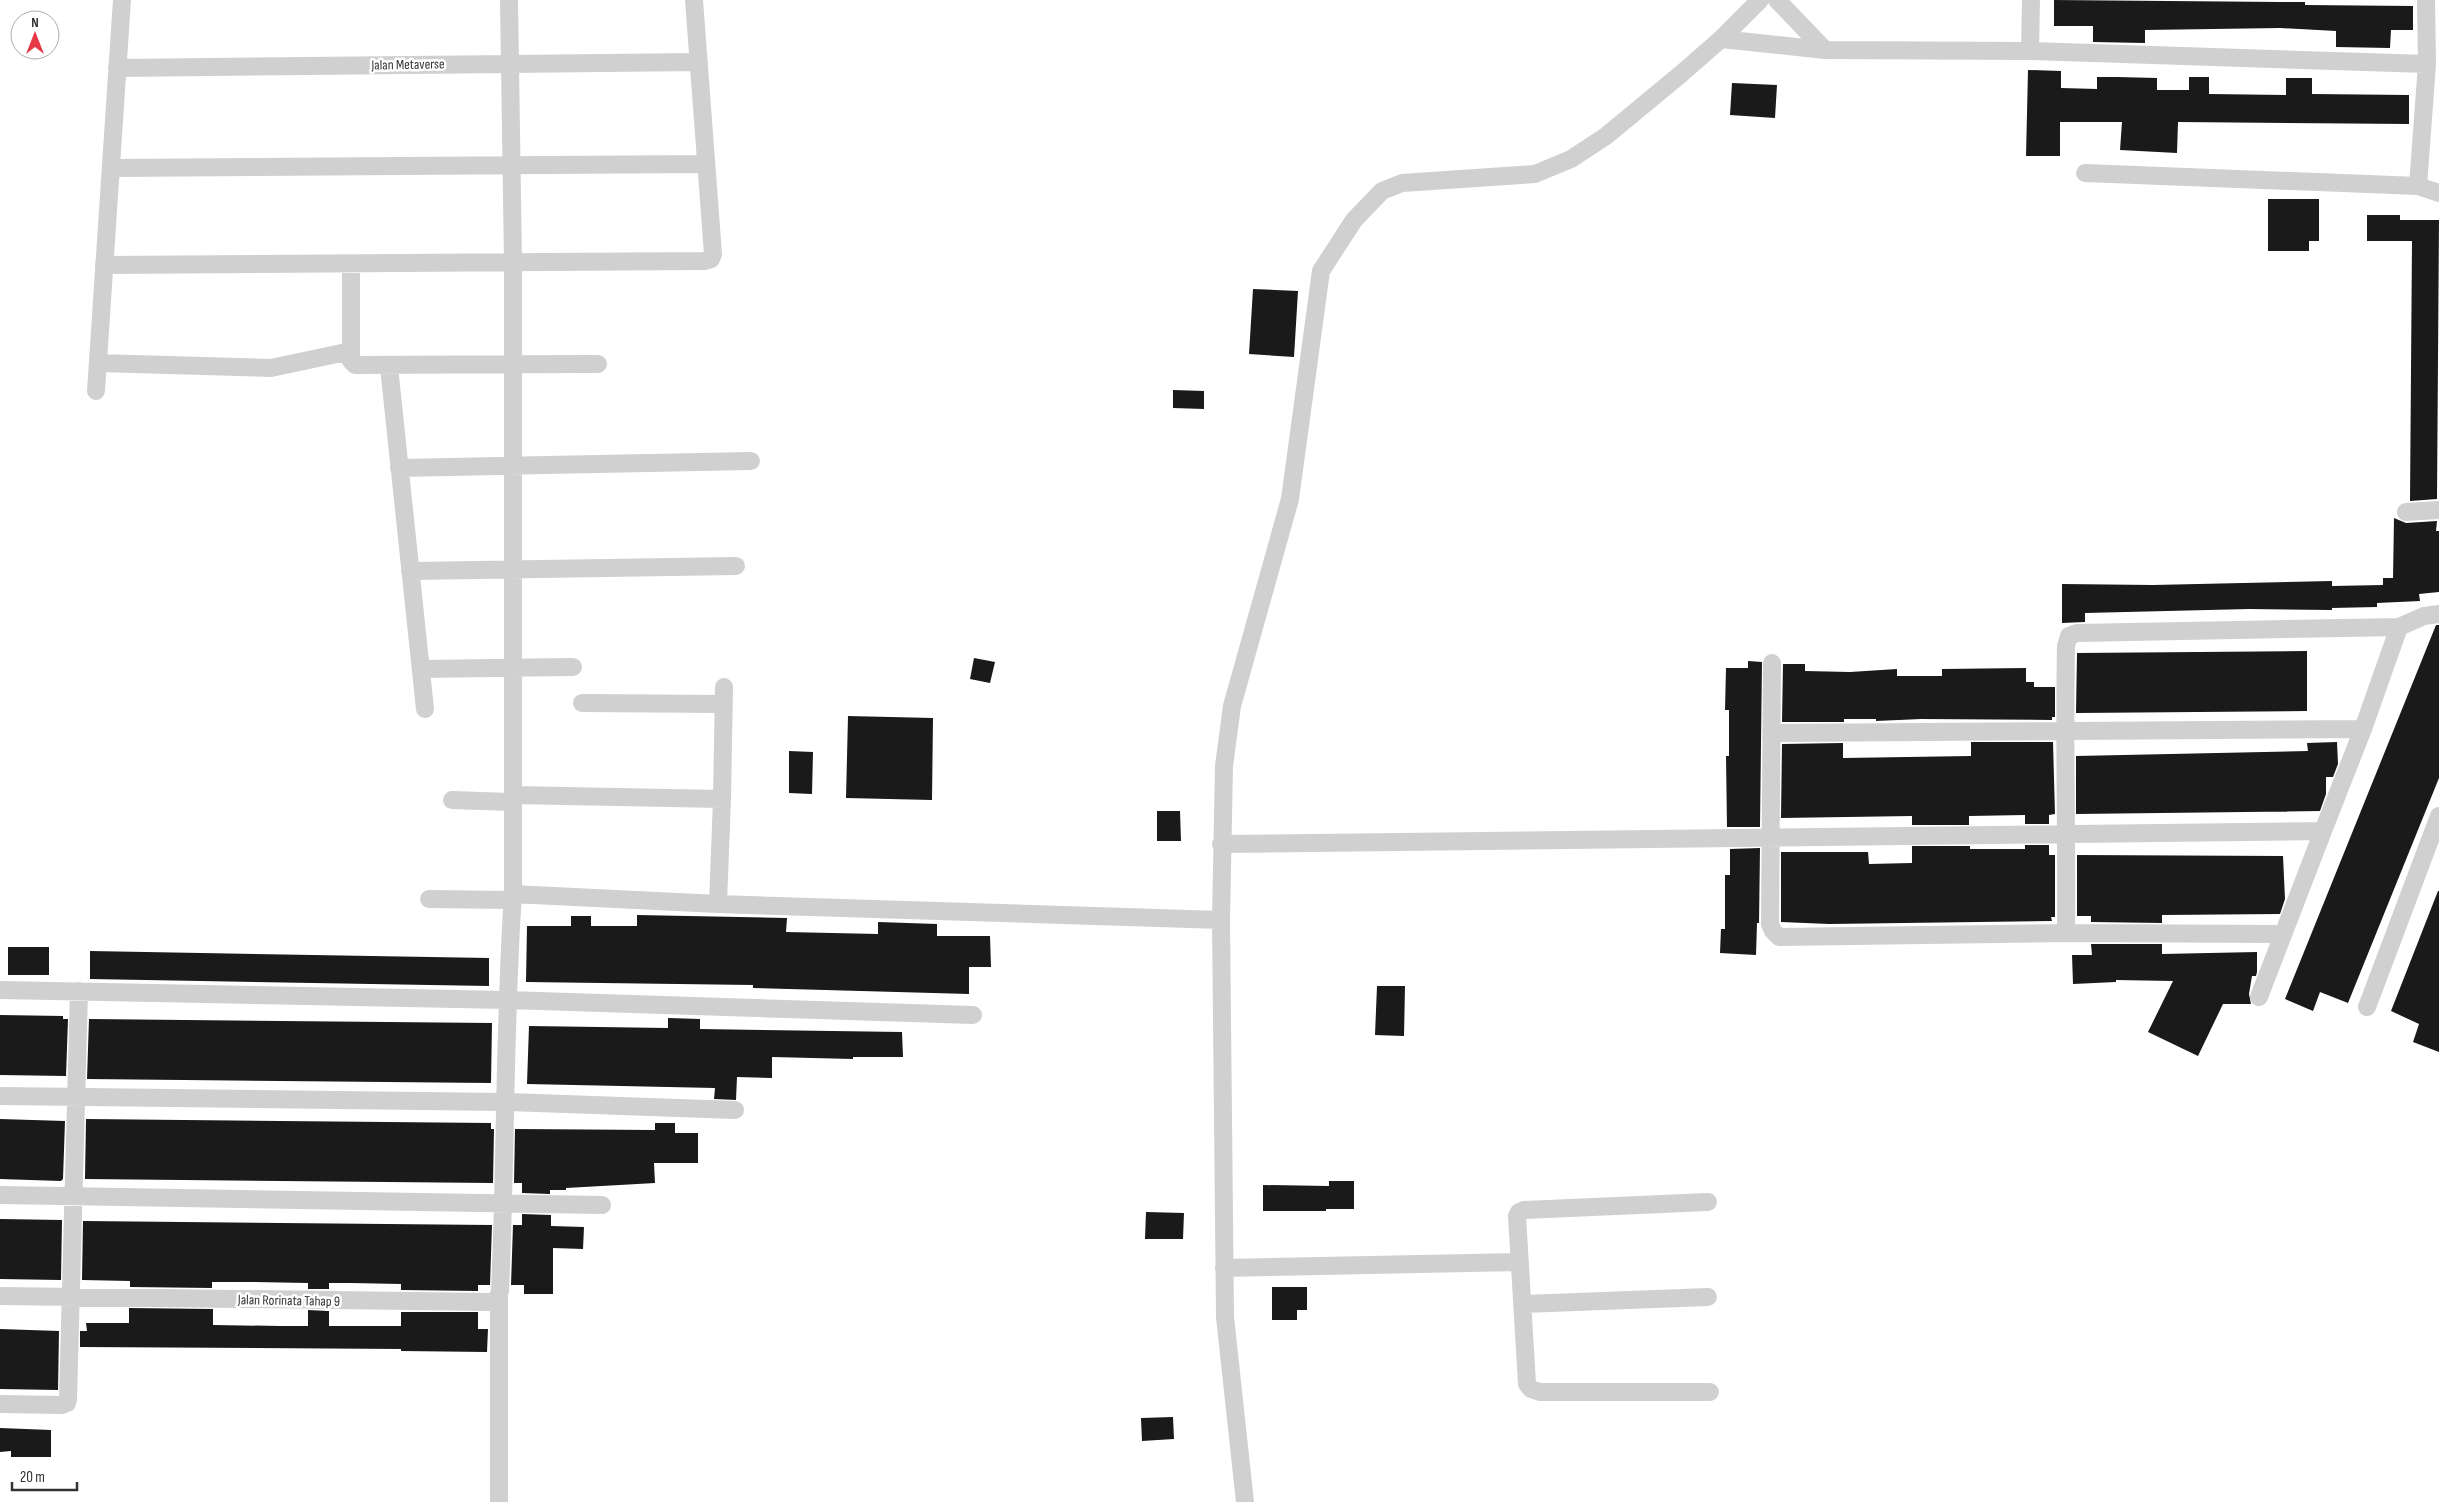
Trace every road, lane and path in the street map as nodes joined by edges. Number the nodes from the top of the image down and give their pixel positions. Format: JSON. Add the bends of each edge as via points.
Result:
{"nodes":[{"id":1,"x":122,"y":0,"type":"edge"},
{"id":2,"x":509,"y":0,"type":"edge"},
{"id":3,"x":694,"y":0,"type":"edge"},
{"id":4,"x":1760,"y":0,"type":"edge"},
{"id":5,"x":1777,"y":0,"type":"edge"},
{"id":6,"x":2031,"y":0,"type":"edge"},
{"id":7,"x":2426,"y":0,"type":"edge"},
{"id":8,"x":1721,"y":39,"type":"junction"},
{"id":9,"x":1825,"y":50,"type":"junction"},
{"id":10,"x":2030,"y":51,"type":"junction"},
{"id":11,"x":699,"y":62,"type":"junction"},
{"id":12,"x":510,"y":63,"type":"junction"},
{"id":13,"x":2427,"y":64,"type":"junction"},
{"id":14,"x":117,"y":68,"type":"junction"},
{"id":15,"x":512,"y":164,"type":"junction"},
{"id":16,"x":706,"y":164,"type":"junction"},
{"id":17,"x":111,"y":168,"type":"junction"},
{"id":18,"x":2084,"y":172,"type":"dead end"},
{"id":19,"x":2418,"y":186,"type":"junction"},
{"id":20,"x":2439,"y":193,"type":"edge"},
{"id":21,"x":513,"y":263,"type":"junction"},
{"id":22,"x":351,"y":264,"type":"junction"},
{"id":23,"x":104,"y":265,"type":"junction"},
{"id":24,"x":351,"y":350,"type":"junction"},
{"id":25,"x":98,"y":363,"type":"junction"},
{"id":26,"x":598,"y":364,"type":"dead end"},
{"id":27,"x":513,"y":366,"type":"junction"},
{"id":28,"x":389,"y":367,"type":"junction"},
{"id":29,"x":96,"y":391,"type":"dead end"},
{"id":30,"x":751,"y":462,"type":"dead end"},
{"id":31,"x":513,"y":467,"type":"junction"},
{"id":32,"x":399,"y":468,"type":"junction"},
{"id":33,"x":2439,"y":510,"type":"edge"},
{"id":34,"x":2406,"y":512,"type":"dead end"},
{"id":35,"x":736,"y":566,"type":"dead end"},
{"id":36,"x":513,"y":569,"type":"junction"},
{"id":37,"x":410,"y":571,"type":"junction"},
{"id":38,"x":2439,"y":614,"type":"edge"},
{"id":39,"x":2399,"y":627,"type":"junction"},
{"id":40,"x":1772,"y":663,"type":"dead end"},
{"id":41,"x":513,"y":667,"type":"junction"},
{"id":42,"x":573,"y":667,"type":"dead end"},
{"id":43,"x":421,"y":669,"type":"junction"},
{"id":44,"x":582,"y":703,"type":"dead end"},
{"id":45,"x":425,"y":709,"type":"dead end"},
{"id":46,"x":2363,"y":729,"type":"junction"},
{"id":47,"x":2064,"y":732,"type":"junction"},
{"id":48,"x":1772,"y":733,"type":"junction"},
{"id":49,"x":513,"y":799,"type":"junction"},
{"id":50,"x":722,"y":799,"type":"junction"},
{"id":51,"x":452,"y":800,"type":"dead end"},
{"id":52,"x":2439,"y":816,"type":"edge"},
{"id":53,"x":2323,"y":831,"type":"junction"},
{"id":54,"x":2067,"y":832,"type":"junction"},
{"id":55,"x":1772,"y":838,"type":"junction"},
{"id":56,"x":1221,"y":844,"type":"junction"},
{"id":57,"x":513,"y":897,"type":"junction"},
{"id":58,"x":429,"y":899,"type":"dead end"},
{"id":59,"x":718,"y":904,"type":"junction"},
{"id":60,"x":1221,"y":920,"type":"junction"},
{"id":61,"x":2066,"y":933,"type":"junction"},
{"id":62,"x":2282,"y":934,"type":"junction"},
{"id":63,"x":0,"y":990,"type":"edge"},
{"id":64,"x":79,"y":991,"type":"junction"},
{"id":65,"x":2259,"y":997,"type":"dead end"},
{"id":66,"x":507,"y":1000,"type":"junction"},
{"id":67,"x":2367,"y":1007,"type":"dead end"},
{"id":68,"x":973,"y":1015,"type":"dead end"},
{"id":69,"x":0,"y":1096,"type":"edge"},
{"id":70,"x":76,"y":1098,"type":"junction"},
{"id":71,"x":506,"y":1102,"type":"junction"},
{"id":72,"x":734,"y":1110,"type":"dead end"},
{"id":73,"x":0,"y":1195,"type":"edge"},
{"id":74,"x":74,"y":1197,"type":"junction"},
{"id":75,"x":504,"y":1202,"type":"junction"},
{"id":76,"x":1708,"y":1202,"type":"dead end"},
{"id":77,"x":602,"y":1205,"type":"dead end"},
{"id":78,"x":1519,"y":1262,"type":"junction"},
{"id":79,"x":1224,"y":1268,"type":"junction"},
{"id":80,"x":500,"y":1294,"type":"junction"},
{"id":81,"x":0,"y":1296,"type":"edge"},
{"id":82,"x":1708,"y":1297,"type":"dead end"},
{"id":83,"x":71,"y":1298,"type":"junction"},
{"id":84,"x":1522,"y":1304,"type":"junction"},
{"id":85,"x":1710,"y":1392,"type":"dead end"},
{"id":86,"x":0,"y":1404,"type":"edge"},
{"id":87,"x":499,"y":1502,"type":"edge"},
{"id":88,"x":1245,"y":1502,"type":"edge"}],
"edges":[{"from":1,"to":14,"type":"street"},
{"from":2,"to":12,"type":"street"},
{"from":3,"to":11,"type":"street"},
{"from":4,"to":8,"type":"street"},
{"from":5,"to":9,"type":"street"},
{"from":6,"to":10,"type":"street"},
{"from":7,"to":13,"type":"street"},
{"from":8,"to":9,"type":"street"},
{"from":8,"to":56,"type":"street","via":[[1606,136],[1571,159],[1535,174],[1402,183],[1382,191],[1354,220],[1330,256],[1321,271],[1290,499],[1232,706],[1224,766]]},
{"from":9,"to":10,"type":"street"},
{"from":10,"to":13,"type":"street"},
{"from":11,"to":12,"type":"street","name":"Jalan Metaverse"},
{"from":11,"to":16,"type":"street"},
{"from":12,"to":14,"type":"street","name":"Jalan Metaverse"},
{"from":12,"to":15,"type":"street"},
{"from":13,"to":19,"type":"street"},
{"from":14,"to":17,"type":"street"},
{"from":15,"to":16,"type":"street"},
{"from":15,"to":17,"type":"street"},
{"from":15,"to":21,"type":"street"},
{"from":16,"to":21,"type":"street","via":[[713,254],[710,259]]},
{"from":17,"to":23,"type":"street"},
{"from":18,"to":19,"type":"street"},
{"from":19,"to":20,"type":"street"},
{"from":21,"to":22,"type":"street"},
{"from":21,"to":27,"type":"street"},
{"from":22,"to":23,"type":"street"},
{"from":22,"to":24,"type":"street"},
{"from":23,"to":25,"type":"street"},
{"from":24,"to":25,"type":"street","via":[[271,368]]},
{"from":24,"to":28,"type":"street","via":[[354,365]]},
{"from":25,"to":29,"type":"street"},
{"from":26,"to":27,"type":"street"},
{"from":27,"to":28,"type":"street"},
{"from":27,"to":31,"type":"street"},
{"from":28,"to":32,"type":"street"},
{"from":30,"to":31,"type":"street"},
{"from":31,"to":32,"type":"street"},
{"from":31,"to":36,"type":"street"},
{"from":32,"to":37,"type":"street"},
{"from":33,"to":34,"type":"street"},
{"from":35,"to":36,"type":"street"},
{"from":36,"to":37,"type":"street"},
{"from":36,"to":41,"type":"street"},
{"from":37,"to":43,"type":"street"},
{"from":38,"to":39,"type":"street","via":[[2424,616]]},
{"from":39,"to":46,"type":"street"},
{"from":39,"to":47,"type":"street","via":[[2077,633],[2069,636],[2066,646]]},
{"from":40,"to":48,"type":"street"},
{"from":41,"to":42,"type":"street"},
{"from":41,"to":43,"type":"street"},
{"from":41,"to":49,"type":"street"},
{"from":43,"to":45,"type":"street"},
{"from":44,"to":50,"type":"street","via":[[724,695]]},
{"from":46,"to":47,"type":"street"},
{"from":46,"to":53,"type":"street"},
{"from":47,"to":48,"type":"street"},
{"from":47,"to":54,"type":"street"},
{"from":48,"to":55,"type":"street"},
{"from":49,"to":50,"type":"street"},
{"from":49,"to":51,"type":"street"},
{"from":49,"to":57,"type":"street"},
{"from":50,"to":59,"type":"street"},
{"from":52,"to":67,"type":"street"},
{"from":53,"to":54,"type":"street"},
{"from":53,"to":62,"type":"street"},
{"from":54,"to":55,"type":"street"},
{"from":54,"to":61,"type":"street"},
{"from":55,"to":56,"type":"street"},
{"from":55,"to":61,"type":"street","via":[[1770,924],[1780,937]]},
{"from":56,"to":60,"type":"street"},
{"from":57,"to":58,"type":"street"},
{"from":57,"to":59,"type":"street"},
{"from":57,"to":66,"type":"street"},
{"from":59,"to":60,"type":"street"},
{"from":60,"to":79,"type":"street"},
{"from":61,"to":62,"type":"street"},
{"from":62,"to":65,"type":"street"},
{"from":63,"to":64,"type":"street"},
{"from":64,"to":66,"type":"street"},
{"from":64,"to":70,"type":"street"},
{"from":66,"to":68,"type":"street"},
{"from":66,"to":71,"type":"street"},
{"from":69,"to":70,"type":"street"},
{"from":70,"to":71,"type":"street"},
{"from":70,"to":74,"type":"street"},
{"from":71,"to":72,"type":"street"},
{"from":71,"to":75,"type":"street"},
{"from":73,"to":74,"type":"street"},
{"from":74,"to":75,"type":"street"},
{"from":74,"to":83,"type":"street"},
{"from":75,"to":77,"type":"street"},
{"from":75,"to":80,"type":"street"},
{"from":76,"to":78,"type":"street","via":[[1524,1210],[1517,1216]]},
{"from":78,"to":79,"type":"street"},
{"from":78,"to":84,"type":"street"},
{"from":79,"to":88,"type":"street","via":[[1224,1317]]},
{"from":80,"to":83,"type":"street","name":"Jalan Rorinata Tahap 9","via":[[496,1301],[490,1302]]},
{"from":80,"to":87,"type":"street"},
{"from":81,"to":83,"type":"street","name":"Jalan Rorinata Tahap 9"},
{"from":82,"to":84,"type":"street"},
{"from":83,"to":86,"type":"street","via":[[67,1403]]},
{"from":84,"to":85,"type":"street","via":[[1527,1384],[1531,1389],[1540,1392]]}]}
